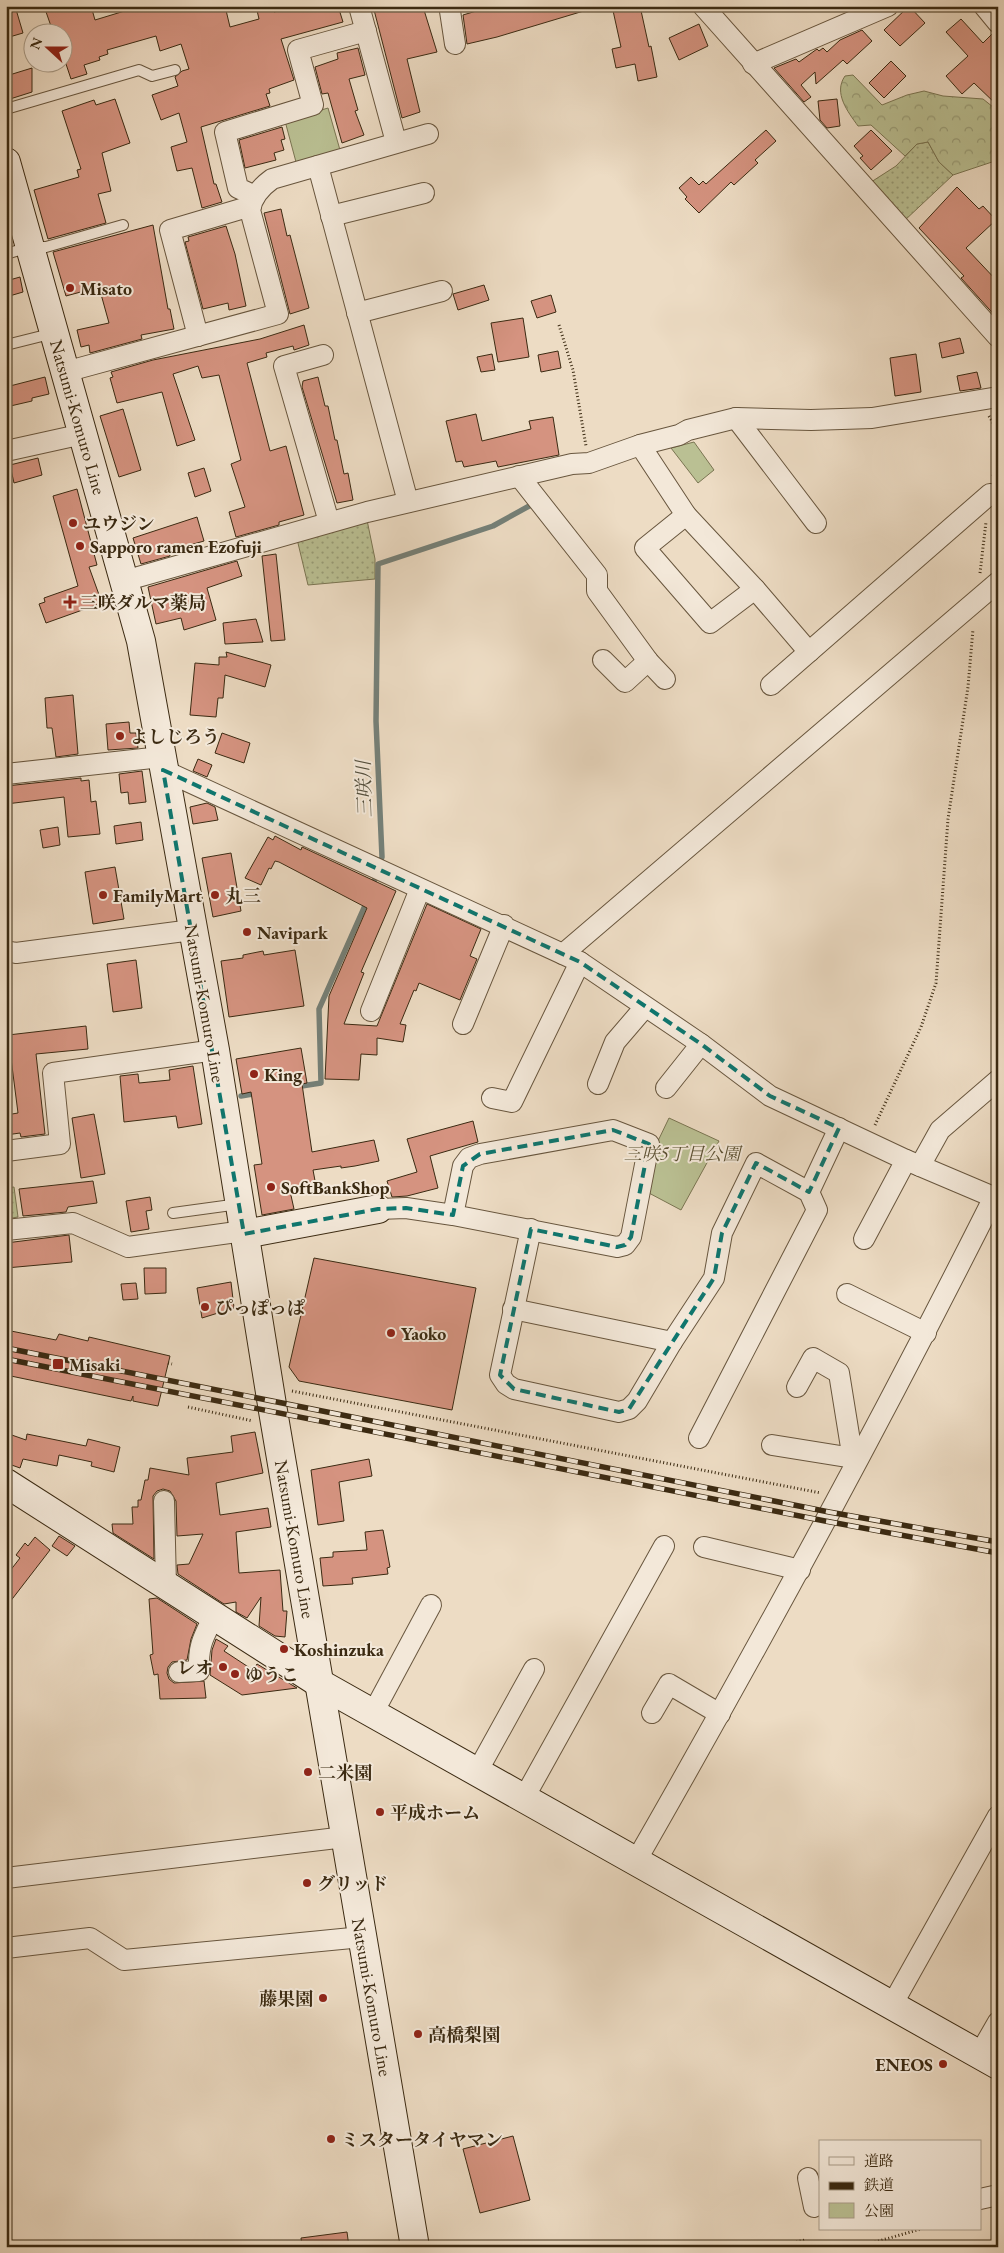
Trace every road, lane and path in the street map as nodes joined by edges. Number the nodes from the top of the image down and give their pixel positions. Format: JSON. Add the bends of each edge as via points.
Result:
{"nodes":[{"id":1,"x":359,"y":6,"type":"edge"},
{"id":2,"x":451,"y":6,"type":"edge"},
{"id":3,"x":703,"y":6,"type":"edge"},
{"id":4,"x":888,"y":6,"type":"edge"},
{"id":5,"x":984,"y":6,"type":"edge"},
{"id":6,"x":998,"y":23,"type":"edge"},
{"id":7,"x":366,"y":31,"type":"junction"},
{"id":8,"x":455,"y":44,"type":"dead end"},
{"id":9,"x":753,"y":64,"type":"junction"},
{"id":10,"x":175,"y":70,"type":"dead end"},
{"id":11,"x":6,"y":109,"type":"edge"},
{"id":12,"x":428,"y":134,"type":"dead end"},
{"id":13,"x":396,"y":142,"type":"junction"},
{"id":14,"x":318,"y":166,"type":"junction"},
{"id":15,"x":7,"y":169,"type":"edge"},
{"id":16,"x":424,"y":193,"type":"dead end"},
{"id":17,"x":253,"y":201,"type":"junction"},
{"id":18,"x":331,"y":216,"type":"junction"},
{"id":19,"x":123,"y":225,"type":"dead end"},
{"id":20,"x":18,"y":251,"type":"edge"},
{"id":21,"x":442,"y":291,"type":"dead end"},
{"id":22,"x":357,"y":313,"type":"junction"},
{"id":23,"x":559,"y":325,"type":"dead end"},
{"id":24,"x":54,"y":333,"type":"junction"},
{"id":25,"x":198,"y":336,"type":"junction"},
{"id":26,"x":998,"y":338,"type":"edge"},
{"id":27,"x":6,"y":345,"type":"edge"},
{"id":28,"x":323,"y":355,"type":"dead end"},
{"id":29,"x":64,"y":372,"type":"junction"},
{"id":30,"x":998,"y":397,"type":"edge"},
{"id":31,"x":736,"y":418,"type":"junction"},
{"id":32,"x":83,"y":434,"type":"junction"},
{"id":33,"x":998,"y":437,"type":"edge"},
{"id":34,"x":640,"y":444,"type":"junction"},
{"id":35,"x":6,"y":452,"type":"edge"},
{"id":36,"x":589,"y":463,"type":"junction"},
{"id":37,"x":519,"y":476,"type":"junction"},
{"id":38,"x":990,"y":494,"type":"junction"},
{"id":39,"x":408,"y":502,"type":"junction"},
{"id":40,"x":686,"y":515,"type":"junction"},
{"id":41,"x":329,"y":522,"type":"junction"},
{"id":42,"x":816,"y":523,"type":"dead end"},
{"id":43,"x":124,"y":581,"type":"junction"},
{"id":44,"x":998,"y":582,"type":"edge"},
{"id":45,"x":755,"y":589,"type":"junction"},
{"id":46,"x":976,"y":601,"type":"junction"},
{"id":47,"x":809,"y":652,"type":"junction"},
{"id":48,"x":603,"y":660,"type":"dead end"},
{"id":49,"x":648,"y":660,"type":"junction"},
{"id":50,"x":664,"y":679,"type":"dead end"},
{"id":51,"x":771,"y":685,"type":"dead end"},
{"id":52,"x":162,"y":764,"type":"junction"},
{"id":53,"x":6,"y":774,"type":"edge"},
{"id":54,"x":420,"y":889,"type":"junction"},
{"id":55,"x":504,"y":926,"type":"junction"},
{"id":56,"x":192,"y":930,"type":"junction"},
{"id":57,"x":6,"y":950,"type":"edge"},
{"id":58,"x":571,"y":958,"type":"junction"},
{"id":59,"x":645,"y":1006,"type":"junction"},
{"id":60,"x":371,"y":1012,"type":"dead end"},
{"id":61,"x":463,"y":1024,"type":"dead end"},
{"id":62,"x":701,"y":1044,"type":"junction"},
{"id":63,"x":215,"y":1050,"type":"junction"},
{"id":64,"x":998,"y":1080,"type":"edge"},
{"id":65,"x":598,"y":1084,"type":"dead end"},
{"id":66,"x":666,"y":1088,"type":"dead end"},
{"id":67,"x":492,"y":1098,"type":"dead end"},
{"id":68,"x":839,"y":1128,"type":"junction"},
{"id":69,"x":867,"y":1142,"type":"junction"},
{"id":70,"x":6,"y":1151,"type":"edge"},
{"id":71,"x":913,"y":1163,"type":"junction"},
{"id":72,"x":809,"y":1192,"type":"junction"},
{"id":73,"x":996,"y":1198,"type":"edge"},
{"id":74,"x":240,"y":1204,"type":"junction"},
{"id":75,"x":378,"y":1209,"type":"joint"},
{"id":76,"x":173,"y":1213,"type":"dead end"},
{"id":77,"x":454,"y":1215,"type":"junction"},
{"id":78,"x":6,"y":1230,"type":"edge"},
{"id":79,"x":531,"y":1230,"type":"junction"},
{"id":80,"x":244,"y":1233,"type":"junction"},
{"id":81,"x":864,"y":1239,"type":"dead end"},
{"id":82,"x":847,"y":1294,"type":"dead end"},
{"id":83,"x":512,"y":1309,"type":"junction"},
{"id":84,"x":926,"y":1333,"type":"junction"},
{"id":85,"x":672,"y":1342,"type":"junction"},
{"id":86,"x":796,"y":1387,"type":"dead end"},
{"id":87,"x":286,"y":1390,"type":"dead end"},
{"id":88,"x":188,"y":1407,"type":"dead end"},
{"id":89,"x":261,"y":1423,"type":"dead end"},
{"id":90,"x":699,"y":1438,"type":"dead end"},
{"id":91,"x":772,"y":1445,"type":"dead end"},
{"id":92,"x":854,"y":1462,"type":"junction"},
{"id":93,"x":6,"y":1483,"type":"edge"},
{"id":94,"x":838,"y":1496,"type":"junction"},
{"id":95,"x":164,"y":1501,"type":"dead end"},
{"id":96,"x":664,"y":1546,"type":"dead end"},
{"id":97,"x":704,"y":1547,"type":"dead end"},
{"id":98,"x":800,"y":1570,"type":"junction"},
{"id":99,"x":166,"y":1585,"type":"junction"},
{"id":100,"x":431,"y":1605,"type":"dead end"},
{"id":101,"x":214,"y":1616,"type":"junction"},
{"id":102,"x":534,"y":1669,"type":"dead end"},
{"id":103,"x":179,"y":1672,"type":"dead end"},
{"id":104,"x":319,"y":1683,"type":"junction"},
{"id":105,"x":652,"y":1712,"type":"dead end"},
{"id":106,"x":373,"y":1714,"type":"junction"},
{"id":107,"x":720,"y":1714,"type":"junction"},
{"id":108,"x":477,"y":1772,"type":"junction"},
{"id":109,"x":524,"y":1798,"type":"junction"},
{"id":110,"x":998,"y":1816,"type":"edge"},
{"id":111,"x":346,"y":1837,"type":"junction"},
{"id":112,"x":636,"y":1861,"type":"junction"},
{"id":113,"x":6,"y":1878,"type":"edge"},
{"id":114,"x":362,"y":1937,"type":"junction"},
{"id":115,"x":6,"y":1948,"type":"edge"},
{"id":116,"x":892,"y":2005,"type":"junction"},
{"id":117,"x":998,"y":2022,"type":"edge"},
{"id":118,"x":989,"y":2060,"type":"edge"},
{"id":119,"x":998,"y":2195,"type":"edge"},
{"id":120,"x":982,"y":2199,"type":"edge"},
{"id":121,"x":918,"y":2230,"type":"edge"},
{"id":122,"x":415,"y":2247,"type":"edge"},
{"id":123,"x":776,"y":2247,"type":"edge"},
{"id":124,"x":806,"y":2247,"type":"edge"},
{"id":125,"x":858,"y":2247,"type":"edge"}],
"edges":[{"from":1,"to":7,"type":"street"},
{"from":2,"to":8,"type":"street"},
{"from":3,"to":9,"type":"street"},
{"from":4,"to":9,"type":"street"},
{"from":5,"to":6,"type":"street"},
{"from":7,"to":13,"type":"street"},
{"from":7,"to":17,"type":"street","via":[[298,50],[313,105],[225,132],[238,188]]},
{"from":9,"to":26,"type":"street"},
{"from":10,"to":11,"type":"lane","via":[[152,76],[139,70]]},
{"from":12,"to":13,"type":"street"},
{"from":13,"to":14,"type":"street"},
{"from":14,"to":17,"type":"street","via":[[272,179]]},
{"from":14,"to":18,"type":"street"},
{"from":15,"to":20,"type":"main road","name":"Natsumi-Komuro Line"},
{"from":16,"to":18,"type":"street"},
{"from":17,"to":25,"type":"street","via":[[170,230]]},
{"from":17,"to":25,"type":"street","via":[[251,216],[278,314]]},
{"from":18,"to":22,"type":"street"},
{"from":19,"to":20,"type":"lane","via":[[46,247]]},
{"from":20,"to":24,"type":"main road","name":"Natsumi-Komuro Line"},
{"from":21,"to":22,"type":"street"},
{"from":22,"to":39,"type":"street"},
{"from":23,"to":36,"type":"path","via":[[573,370]]},
{"from":24,"to":27,"type":"lane"},
{"from":24,"to":29,"type":"main road","name":"Natsumi-Komuro Line"},
{"from":25,"to":29,"type":"street"},
{"from":28,"to":41,"type":"street","via":[[284,366]]},
{"from":29,"to":32,"type":"main road","name":"Natsumi-Komuro Line"},
{"from":30,"to":31,"type":"street","via":[[872,418]]},
{"from":31,"to":34,"type":"street"},
{"from":31,"to":42,"type":"street"},
{"from":32,"to":35,"type":"street"},
{"from":32,"to":43,"type":"main road","name":"Natsumi-Komuro Line"},
{"from":33,"to":38,"type":"path"},
{"from":34,"to":36,"type":"street"},
{"from":34,"to":40,"type":"street"},
{"from":36,"to":37,"type":"street"},
{"from":37,"to":39,"type":"street"},
{"from":37,"to":49,"type":"street","via":[[597,575],[597,591]]},
{"from":38,"to":46,"type":"path"},
{"from":38,"to":47,"type":"street"},
{"from":39,"to":41,"type":"street"},
{"from":40,"to":45,"type":"street"},
{"from":40,"to":45,"type":"street","via":[[645,548],[710,623]]},
{"from":41,"to":43,"type":"street"},
{"from":43,"to":52,"type":"main road","name":"Natsumi-Komuro Line","via":[[141,641]]},
{"from":44,"to":46,"type":"street"},
{"from":45,"to":47,"type":"street"},
{"from":46,"to":58,"type":"street"},
{"from":46,"to":69,"type":"path","via":[[968,687],[948,819],[936,983],[921,1027]]},
{"from":47,"to":51,"type":"street"},
{"from":48,"to":49,"type":"street","via":[[626,682]]},
{"from":49,"to":50,"type":"street"},
{"from":52,"to":53,"type":"street"},
{"from":52,"to":54,"type":"street"},
{"from":52,"to":56,"type":"main road","name":"Natsumi-Komuro Line"},
{"from":54,"to":55,"type":"street"},
{"from":54,"to":60,"type":"street"},
{"from":55,"to":58,"type":"street"},
{"from":55,"to":61,"type":"street"},
{"from":56,"to":57,"type":"street","via":[[16,953]]},
{"from":56,"to":63,"type":"main road","name":"Natsumi-Komuro Line"},
{"from":58,"to":59,"type":"street"},
{"from":58,"to":67,"type":"street","via":[[512,1102]]},
{"from":59,"to":62,"type":"street"},
{"from":59,"to":65,"type":"street","via":[[615,1042]]},
{"from":62,"to":66,"type":"street"},
{"from":62,"to":68,"type":"street","via":[[770,1096]]},
{"from":63,"to":70,"type":"street","via":[[53,1073],[60,1144]]},
{"from":63,"to":74,"type":"main road","name":"Natsumi-Komuro Line"},
{"from":64,"to":71,"type":"street","via":[[940,1130]]},
{"from":68,"to":69,"type":"street"},
{"from":68,"to":72,"type":"street"},
{"from":69,"to":71,"type":"street"},
{"from":71,"to":73,"type":"street"},
{"from":71,"to":81,"type":"street"},
{"from":72,"to":85,"type":"street","via":[[756,1163],[722,1233],[714,1278]]},
{"from":72,"to":90,"type":"street","via":[[817,1210]]},
{"from":73,"to":84,"type":"street"},
{"from":74,"to":76,"type":"lane"},
{"from":74,"to":80,"type":"main road","name":"Natsumi-Komuro Line"},
{"from":75,"to":77,"type":"street","via":[[406,1208]]},
{"from":75,"to":80,"type":"main road"},
{"from":77,"to":79,"type":"street"},
{"from":77,"to":79,"type":"street","via":[[463,1166],[480,1154],[613,1130],[649,1144],[631,1237],[625,1245],[617,1247]]},
{"from":78,"to":80,"type":"street","via":[[73,1223],[128,1247]]},
{"from":79,"to":83,"type":"street"},
{"from":80,"to":104,"type":"main road","name":"Natsumi-Komuro Line"},
{"from":82,"to":84,"type":"street"},
{"from":83,"to":85,"type":"street"},
{"from":83,"to":85,"type":"street","via":[[500,1375],[506,1384],[514,1390],[619,1412],[638,1401]]},
{"from":84,"to":92,"type":"street"},
{"from":86,"to":92,"type":"street","via":[[812,1358],[839,1373]]},
{"from":87,"to":94,"type":"path"},
{"from":88,"to":89,"type":"path"},
{"from":91,"to":92,"type":"street"},
{"from":92,"to":94,"type":"street"},
{"from":93,"to":99,"type":"main road"},
{"from":94,"to":98,"type":"street"},
{"from":95,"to":99,"type":"street"},
{"from":96,"to":109,"type":"street"},
{"from":97,"to":98,"type":"street"},
{"from":98,"to":107,"type":"street"},
{"from":99,"to":101,"type":"main road"},
{"from":100,"to":106,"type":"street"},
{"from":101,"to":103,"type":"street","via":[[198,1651],[199,1671]]},
{"from":101,"to":104,"type":"main road"},
{"from":102,"to":108,"type":"street"},
{"from":104,"to":106,"type":"main road"},
{"from":104,"to":111,"type":"main road","name":"Natsumi-Komuro Line"},
{"from":105,"to":107,"type":"street","via":[[669,1684]]},
{"from":106,"to":108,"type":"main road"},
{"from":107,"to":112,"type":"street"},
{"from":108,"to":109,"type":"main road"},
{"from":109,"to":112,"type":"main road"},
{"from":110,"to":116,"type":"street"},
{"from":111,"to":113,"type":"street"},
{"from":111,"to":114,"type":"main road","name":"Natsumi-Komuro Line"},
{"from":112,"to":116,"type":"main road"},
{"from":114,"to":115,"type":"street","via":[[124,1960],[90,1938]]},
{"from":114,"to":122,"type":"main road","name":"Natsumi-Komuro Line"},
{"from":116,"to":118,"type":"main road"},
{"from":117,"to":118,"type":"street"},
{"from":119,"to":120,"type":"street"},
{"from":121,"to":125,"type":"path"},
{"from":123,"to":124,"type":"path","via":[[805,2240]]}]}
